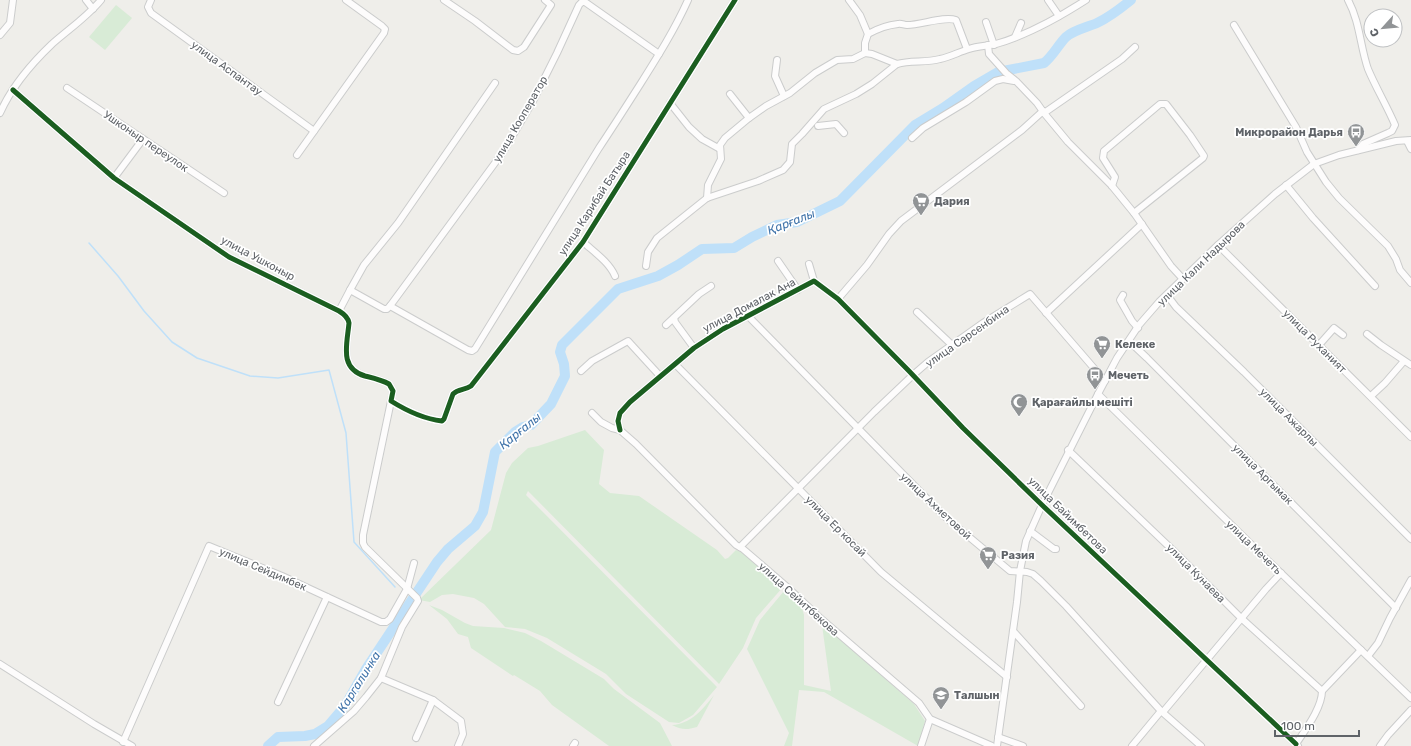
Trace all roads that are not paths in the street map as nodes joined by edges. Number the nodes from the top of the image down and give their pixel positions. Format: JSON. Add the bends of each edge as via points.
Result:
{"nodes":[{"id":1,"x":13,"y":0,"type":"edge"},
{"id":2,"x":86,"y":0,"type":"edge"},
{"id":3,"x":101,"y":0,"type":"edge"},
{"id":4,"x":151,"y":0,"type":"edge"},
{"id":5,"x":346,"y":0,"type":"edge"},
{"id":6,"x":444,"y":0,"type":"edge"},
{"id":7,"x":545,"y":0,"type":"edge"},
{"id":8,"x":688,"y":0,"type":"edge"},
{"id":9,"x":735,"y":0,"type":"edge"},
{"id":10,"x":849,"y":0,"type":"edge"},
{"id":11,"x":1048,"y":0,"type":"edge"},
{"id":12,"x":1086,"y":0,"type":"edge"},
{"id":13,"x":1348,"y":0,"type":"edge"},
{"id":14,"x":553,"y":2,"type":"edge"},
{"id":15,"x":93,"y":9,"type":"junction"},
{"id":16,"x":1059,"y":16,"type":"junction"},
{"id":17,"x":986,"y":22,"type":"dead end"},
{"id":18,"x":1021,"y":23,"type":"dead end"},
{"id":19,"x":1234,"y":24,"type":"dead end"},
{"id":20,"x":868,"y":34,"type":"junction"},
{"id":21,"x":0,"y":35,"type":"edge"},
{"id":22,"x":1015,"y":37,"type":"junction"},
{"id":23,"x":991,"y":45,"type":"junction"},
{"id":24,"x":1135,"y":47,"type":"dead end"},
{"id":25,"x":967,"y":49,"type":"junction"},
{"id":26,"x":865,"y":53,"type":"junction"},
{"id":27,"x":659,"y":54,"type":"junction"},
{"id":28,"x":777,"y":60,"type":"dead end"},
{"id":29,"x":898,"y":64,"type":"junction"},
{"id":30,"x":1016,"y":81,"type":"junction"},
{"id":31,"x":495,"y":83,"type":"dead end"},
{"id":32,"x":67,"y":88,"type":"dead end"},
{"id":33,"x":13,"y":90,"type":"junction"},
{"id":34,"x":730,"y":94,"type":"dead end"},
{"id":35,"x":784,"y":96,"type":"junction"},
{"id":36,"x":670,"y":103,"type":"junction"},
{"id":37,"x":1044,"y":112,"type":"junction"},
{"id":38,"x":0,"y":113,"type":"edge"},
{"id":39,"x":749,"y":118,"type":"junction"},
{"id":40,"x":814,"y":120,"type":"junction"},
{"id":41,"x":314,"y":131,"type":"junction"},
{"id":42,"x":844,"y":133,"type":"dead end"},
{"id":43,"x":912,"y":138,"type":"dead end"},
{"id":44,"x":143,"y":139,"type":"junction"},
{"id":45,"x":1409,"y":140,"type":"edge"},
{"id":46,"x":720,"y":149,"type":"junction"},
{"id":47,"x":1411,"y":149,"type":"edge"},
{"id":48,"x":1358,"y":150,"type":"junction"},
{"id":49,"x":297,"y":155,"type":"dead end"},
{"id":50,"x":1314,"y":164,"type":"junction"},
{"id":51,"x":114,"y":178,"type":"junction"},
{"id":52,"x":1286,"y":185,"type":"junction"},
{"id":53,"x":1112,"y":186,"type":"junction"},
{"id":54,"x":224,"y":193,"type":"dead end"},
{"id":55,"x":707,"y":198,"type":"junction"},
{"id":56,"x":1134,"y":213,"type":"junction"},
{"id":57,"x":1142,"y":224,"type":"junction"},
{"id":58,"x":583,"y":242,"type":"junction"},
{"id":59,"x":1218,"y":245,"type":"junction"},
{"id":60,"x":778,"y":261,"type":"dead end"},
{"id":61,"x":809,"y":264,"type":"dead end"},
{"id":62,"x":646,"y":266,"type":"dead end"},
{"id":63,"x":616,"y":276,"type":"dead end"},
{"id":64,"x":1182,"y":278,"type":"junction"},
{"id":65,"x":814,"y":281,"type":"junction"},
{"id":66,"x":1411,"y":283,"type":"edge"},
{"id":67,"x":711,"y":286,"type":"dead end"},
{"id":68,"x":1375,"y":286,"type":"dead end"},
{"id":69,"x":350,"y":290,"type":"junction"},
{"id":70,"x":798,"y":290,"type":"junction"},
{"id":71,"x":1123,"y":295,"type":"dead end"},
{"id":72,"x":1166,"y":295,"type":"junction"},
{"id":73,"x":838,"y":299,"type":"junction"},
{"id":74,"x":390,"y":306,"type":"junction"},
{"id":75,"x":339,"y":311,"type":"junction"},
{"id":76,"x":917,"y":312,"type":"dead end"},
{"id":77,"x":1046,"y":313,"type":"junction"},
{"id":78,"x":748,"y":316,"type":"junction"},
{"id":79,"x":674,"y":318,"type":"junction"},
{"id":80,"x":666,"y":326,"type":"dead end"},
{"id":81,"x":1138,"y":328,"type":"junction"},
{"id":82,"x":1367,"y":334,"type":"dead end"},
{"id":83,"x":1344,"y":336,"type":"dead end"},
{"id":84,"x":1129,"y":341,"type":"junction"},
{"id":85,"x":952,"y":345,"type":"junction"},
{"id":86,"x":1319,"y":345,"type":"junction"},
{"id":87,"x":694,"y":348,"type":"junction"},
{"id":88,"x":1404,"y":361,"type":"junction"},
{"id":89,"x":675,"y":364,"type":"junction"},
{"id":90,"x":1411,"y":365,"type":"edge"},
{"id":91,"x":581,"y":371,"type":"dead end"},
{"id":92,"x":913,"y":375,"type":"junction"},
{"id":93,"x":660,"y":376,"type":"junction"},
{"id":94,"x":1105,"y":381,"type":"junction"},
{"id":95,"x":1098,"y":394,"type":"junction"},
{"id":96,"x":1370,"y":396,"type":"junction"},
{"id":97,"x":391,"y":401,"type":"junction"},
{"id":98,"x":592,"y":413,"type":"dead end"},
{"id":99,"x":857,"y":428,"type":"junction"},
{"id":100,"x":620,"y":430,"type":"junction"},
{"id":101,"x":1411,"y":438,"type":"edge"},
{"id":102,"x":1068,"y":450,"type":"junction"},
{"id":103,"x":798,"y":488,"type":"junction"},
{"id":104,"x":1042,"y":505,"type":"junction"},
{"id":105,"x":1030,"y":531,"type":"junction"},
{"id":106,"x":1411,"y":540,"type":"edge"},
{"id":107,"x":740,"y":547,"type":"junction"},
{"id":108,"x":1056,"y":549,"type":"dead end"},
{"id":109,"x":414,"y":563,"type":"dead end"},
{"id":110,"x":1020,"y":571,"type":"junction"},
{"id":111,"x":1281,"y":573,"type":"junction"},
{"id":112,"x":1411,"y":580,"type":"edge"},
{"id":113,"x":407,"y":589,"type":"junction"},
{"id":114,"x":327,"y":596,"type":"junction"},
{"id":115,"x":1396,"y":608,"type":"junction"},
{"id":116,"x":1241,"y":618,"type":"junction"},
{"id":117,"x":1013,"y":631,"type":"junction"},
{"id":118,"x":1361,"y":650,"type":"junction"},
{"id":119,"x":1368,"y":656,"type":"junction"},
{"id":120,"x":1206,"y":660,"type":"junction"},
{"id":121,"x":0,"y":664,"type":"edge"},
{"id":122,"x":1006,"y":677,"type":"junction"},
{"id":123,"x":381,"y":678,"type":"junction"},
{"id":124,"x":1322,"y":693,"type":"junction"},
{"id":125,"x":1411,"y":698,"type":"edge"},
{"id":126,"x":433,"y":700,"type":"junction"},
{"id":127,"x":278,"y":702,"type":"dead end"},
{"id":128,"x":1081,"y":706,"type":"dead end"},
{"id":129,"x":1411,"y":710,"type":"edge"},
{"id":130,"x":1162,"y":711,"type":"junction"},
{"id":131,"x":930,"y":719,"type":"junction"},
{"id":132,"x":998,"y":737,"type":"junction"},
{"id":133,"x":416,"y":738,"type":"dead end"},
{"id":134,"x":123,"y":742,"type":"junction"},
{"id":135,"x":1297,"y":745,"type":"edge"},
{"id":136,"x":132,"y":746,"type":"edge"},
{"id":137,"x":314,"y":746,"type":"edge"},
{"id":138,"x":458,"y":746,"type":"edge"},
{"id":139,"x":921,"y":746,"type":"edge"},
{"id":140,"x":992,"y":746,"type":"edge"},
{"id":141,"x":996,"y":746,"type":"edge"},
{"id":142,"x":1023,"y":746,"type":"edge"},
{"id":143,"x":1132,"y":746,"type":"edge"},
{"id":144,"x":1201,"y":746,"type":"edge"},
{"id":145,"x":1380,"y":746,"type":"edge"}],
"edges":[{"from":1,"to":21,"type":"street","via":[[10,23]]},
{"from":2,"to":15,"type":"street"},
{"from":3,"to":15,"type":"street"},
{"from":4,"to":41,"type":"street","name":"улица Аспантау","via":[[148,7],[151,12]]},
{"from":5,"to":41,"type":"street","via":[[385,29]]},
{"from":6,"to":14,"type":"street","via":[[513,50],[518,51],[524,47]]},
{"from":7,"to":14,"type":"street"},
{"from":8,"to":27,"type":"street"},
{"from":9,"to":36,"type":"street","name":"улица Карибай Батыра"},
{"from":10,"to":20,"type":"street","via":[[860,15]]},
{"from":11,"to":16,"type":"street"},
{"from":12,"to":16,"type":"street"},
{"from":13,"to":48,"type":"street","via":[[1358,27],[1368,69],[1395,125],[1392,131],[1363,144]]},
{"from":15,"to":33,"type":"street","via":[[26,71]]},
{"from":16,"to":22,"type":"street"},
{"from":17,"to":23,"type":"street"},
{"from":18,"to":22,"type":"street"},
{"from":19,"to":50,"type":"street","via":[[1296,126]]},
{"from":20,"to":25,"type":"street","via":[[898,23],[921,24],[950,18],[956,20]]},
{"from":20,"to":26,"type":"street"},
{"from":22,"to":23,"type":"street"},
{"from":23,"to":25,"type":"street"},
{"from":23,"to":30,"type":"street","via":[[989,54]]},
{"from":24,"to":37,"type":"street","via":[[1122,59]]},
{"from":25,"to":29,"type":"street","via":[[936,60]]},
{"from":26,"to":29,"type":"street"},
{"from":26,"to":35,"type":"street","via":[[853,59],[837,60]]},
{"from":27,"to":74,"type":"street","via":[[472,351]]},
{"from":27,"to":74,"type":"street","name":"улица Кооператор","via":[[582,2],[558,53],[503,152]]},
{"from":28,"to":35,"type":"street","via":[[775,76]]},
{"from":29,"to":40,"type":"street","via":[[856,94],[824,109]]},
{"from":30,"to":37,"type":"street"},
{"from":30,"to":43,"type":"street","via":[[995,81],[923,128]]},
{"from":31,"to":69,"type":"street","via":[[398,223],[364,265]]},
{"from":32,"to":44,"type":"street","name":"Ушконыр переулок"},
{"from":33,"to":38,"type":"street"},
{"from":33,"to":51,"type":"street","name":"улица Ушконыр"},
{"from":34,"to":39,"type":"street"},
{"from":35,"to":39,"type":"street"},
{"from":36,"to":46,"type":"street","via":[[684,122],[702,139]]},
{"from":36,"to":58,"type":"street","name":"улица Карибай Батыра"},
{"from":37,"to":53,"type":"street","via":[[1068,142]]},
{"from":37,"to":73,"type":"street","via":[[901,221]]},
{"from":39,"to":46,"type":"street","via":[[725,138]]},
{"from":40,"to":42,"type":"street","via":[[819,128],[836,124]]},
{"from":40,"to":55,"type":"street","via":[[792,144],[790,162],[783,170]]},
{"from":41,"to":49,"type":"street"},
{"from":44,"to":51,"type":"street"},
{"from":44,"to":54,"type":"street","name":"Ушконыр переулок"},
{"from":45,"to":47,"type":"street"},
{"from":45,"to":48,"type":"street","name":"улица Кали Надырова"},
{"from":46,"to":55,"type":"street","via":[[721,159],[708,185]]},
{"from":48,"to":50,"type":"street","name":"улица Кали Надырова"},
{"from":50,"to":52,"type":"street","name":"улица Кали Надырова"},
{"from":50,"to":66,"type":"street","via":[[1338,198],[1388,246],[1400,270]]},
{"from":51,"to":75,"type":"street","name":"улица Ушконыр","via":[[229,257]]},
{"from":52,"to":59,"type":"street","name":"улица Кали Надырова"},
{"from":52,"to":68,"type":"street"},
{"from":53,"to":56,"type":"street"},
{"from":53,"to":56,"type":"street","via":[[1115,177],[1103,158],[1104,152],[1160,104],[1166,104],[1203,153],[1203,158]]},
{"from":55,"to":62,"type":"street","via":[[656,238],[648,252]]},
{"from":56,"to":57,"type":"street"},
{"from":57,"to":64,"type":"street"},
{"from":57,"to":77,"type":"street"},
{"from":58,"to":63,"type":"street","via":[[603,259]]},
{"from":58,"to":97,"type":"street","name":"улица Карибай Батыра","via":[[471,386],[453,394],[442,421],[405,410]]},
{"from":59,"to":64,"type":"street","name":"улица Кали Надырова"},
{"from":59,"to":86,"type":"street","name":"улица Руханият"},
{"from":60,"to":70,"type":"street"},
{"from":61,"to":65,"type":"street"},
{"from":64,"to":72,"type":"street","name":"улица Кали Надырова"},
{"from":65,"to":70,"type":"street","name":"улица Домалак Ана"},
{"from":65,"to":73,"type":"street","name":"улица Байимбетова"},
{"from":67,"to":79,"type":"street"},
{"from":69,"to":74,"type":"street","via":[[384,308]]},
{"from":69,"to":75,"type":"street"},
{"from":70,"to":78,"type":"street","name":"улица Домалак Ана"},
{"from":71,"to":81,"type":"street","via":[[1120,300]]},
{"from":72,"to":81,"type":"street","name":"улица Кали Надырова"},
{"from":72,"to":106,"type":"street","name":"улица Ажарлы"},
{"from":73,"to":92,"type":"street","name":"улица Байимбетова"},
{"from":75,"to":97,"type":"street","via":[[349,320],[346,357],[351,368],[360,374],[389,384],[393,391]]},
{"from":76,"to":85,"type":"street"},
{"from":77,"to":85,"type":"street","name":"улица Сарсенбина","via":[[1030,294]]},
{"from":77,"to":94,"type":"street","name":"улица Сарсенбина"},
{"from":78,"to":87,"type":"street","name":"улица Домалак Ана"},
{"from":78,"to":99,"type":"street","name":"улица Ахметовой"},
{"from":79,"to":80,"type":"street"},
{"from":79,"to":87,"type":"street"},
{"from":81,"to":84,"type":"street","name":"улица Кали Надырова"},
{"from":82,"to":88,"type":"street"},
{"from":83,"to":86,"type":"street","via":[[1334,328]]},
{"from":84,"to":94,"type":"street","name":"улица Кали Надырова"},
{"from":84,"to":115,"type":"street","name":"улица Аргымак"},
{"from":85,"to":92,"type":"street","name":"улица Сарсенбина"},
{"from":86,"to":96,"type":"street","name":"улица Руханият"},
{"from":87,"to":89,"type":"street","name":"улица Домалак Ана"},
{"from":88,"to":90,"type":"street"},
{"from":88,"to":96,"type":"street"},
{"from":89,"to":93,"type":"street","name":"улица Домалак Ана"},
{"from":89,"to":103,"type":"street","name":"улица Ер косай"},
{"from":91,"to":93,"type":"street","via":[[592,361],[628,341]]},
{"from":92,"to":99,"type":"street","name":"улица Сарсенбина"},
{"from":92,"to":104,"type":"street","name":"улица Байимбетова"},
{"from":93,"to":100,"type":"street","name":"улица Домалак Ана","via":[[620,412]]},
{"from":94,"to":95,"type":"street","name":"улица Кали Надырова"},
{"from":95,"to":102,"type":"street","name":"улица Кали Надырова"},
{"from":95,"to":111,"type":"street","name":"улица Мечеть"},
{"from":96,"to":101,"type":"street","name":"улица Руханият"},
{"from":97,"to":113,"type":"street","via":[[363,543]]},
{"from":98,"to":100,"type":"street","name":"улица Сейитбекова","via":[[601,422]]},
{"from":99,"to":103,"type":"street","name":"улица Сарсенбина"},
{"from":99,"to":110,"type":"street","name":"улица Ахметовой","via":[[944,516],[1010,571]]},
{"from":100,"to":107,"type":"street","name":"улица Сейитбекова"},
{"from":102,"to":104,"type":"street","name":"улица Кали Надырова"},
{"from":102,"to":116,"type":"street","name":"улица Кунаева","via":[[1176,552]]},
{"from":103,"to":107,"type":"street","name":"улица Сарсенбина"},
{"from":103,"to":122,"type":"street","name":"улица Ер косай","via":[[881,572]]},
{"from":104,"to":105,"type":"street","name":"улица Кали Надырова"},
{"from":104,"to":120,"type":"street","name":"улица Байимбетова"},
{"from":105,"to":108,"type":"street"},
{"from":105,"to":110,"type":"street","name":"улица Кали Надырова"},
{"from":107,"to":131,"type":"street","name":"улица Сейитбекова","via":[[919,703]]},
{"from":109,"to":113,"type":"street","name":"улица Сейдимбек"},
{"from":110,"to":117,"type":"street","name":"улица Кали Надырова"},
{"from":110,"to":130,"type":"street","name":"улица Ахметовой","via":[[1033,574],[1041,581]]},
{"from":111,"to":116,"type":"street"},
{"from":111,"to":118,"type":"street","name":"улица Мечеть"},
{"from":112,"to":115,"type":"street"},
{"from":113,"to":114,"type":"street","name":"улица Сейдимбек","via":[[386,622]]},
{"from":113,"to":123,"type":"street","via":[[418,601],[402,627]]},
{"from":114,"to":127,"type":"street"},
{"from":114,"to":134,"type":"street","name":"улица Сейдимбек","via":[[209,546]]},
{"from":115,"to":119,"type":"street","via":[[1378,643]]},
{"from":116,"to":120,"type":"street"},
{"from":116,"to":124,"type":"street","name":"улица Кунаева"},
{"from":117,"to":122,"type":"street","name":"улица Кали Надырова"},
{"from":117,"to":128,"type":"street"},
{"from":118,"to":119,"type":"street","name":"улица Мечеть"},
{"from":118,"to":124,"type":"street"},
{"from":119,"to":125,"type":"street","name":"улица Мечеть"},
{"from":120,"to":130,"type":"street"},
{"from":120,"to":135,"type":"street","name":"улица Байимбетова"},
{"from":121,"to":134,"type":"street"},
{"from":122,"to":132,"type":"street","name":"улица Кали Надырова"},
{"from":123,"to":126,"type":"street"},
{"from":123,"to":137,"type":"street","via":[[354,711]]},
{"from":124,"to":135,"type":"street","via":[[1316,711]]},
{"from":126,"to":133,"type":"street"},
{"from":126,"to":138,"type":"street","via":[[461,721],[462,734]]},
{"from":129,"to":145,"type":"street"},
{"from":130,"to":143,"type":"street"},
{"from":130,"to":144,"type":"street","name":"улица Ахметовой"},
{"from":131,"to":139,"type":"street"},
{"from":131,"to":140,"type":"street"},
{"from":132,"to":141,"type":"street","name":"улица Кали Надырова"},
{"from":132,"to":142,"type":"street"},
{"from":134,"to":136,"type":"street"}]}
